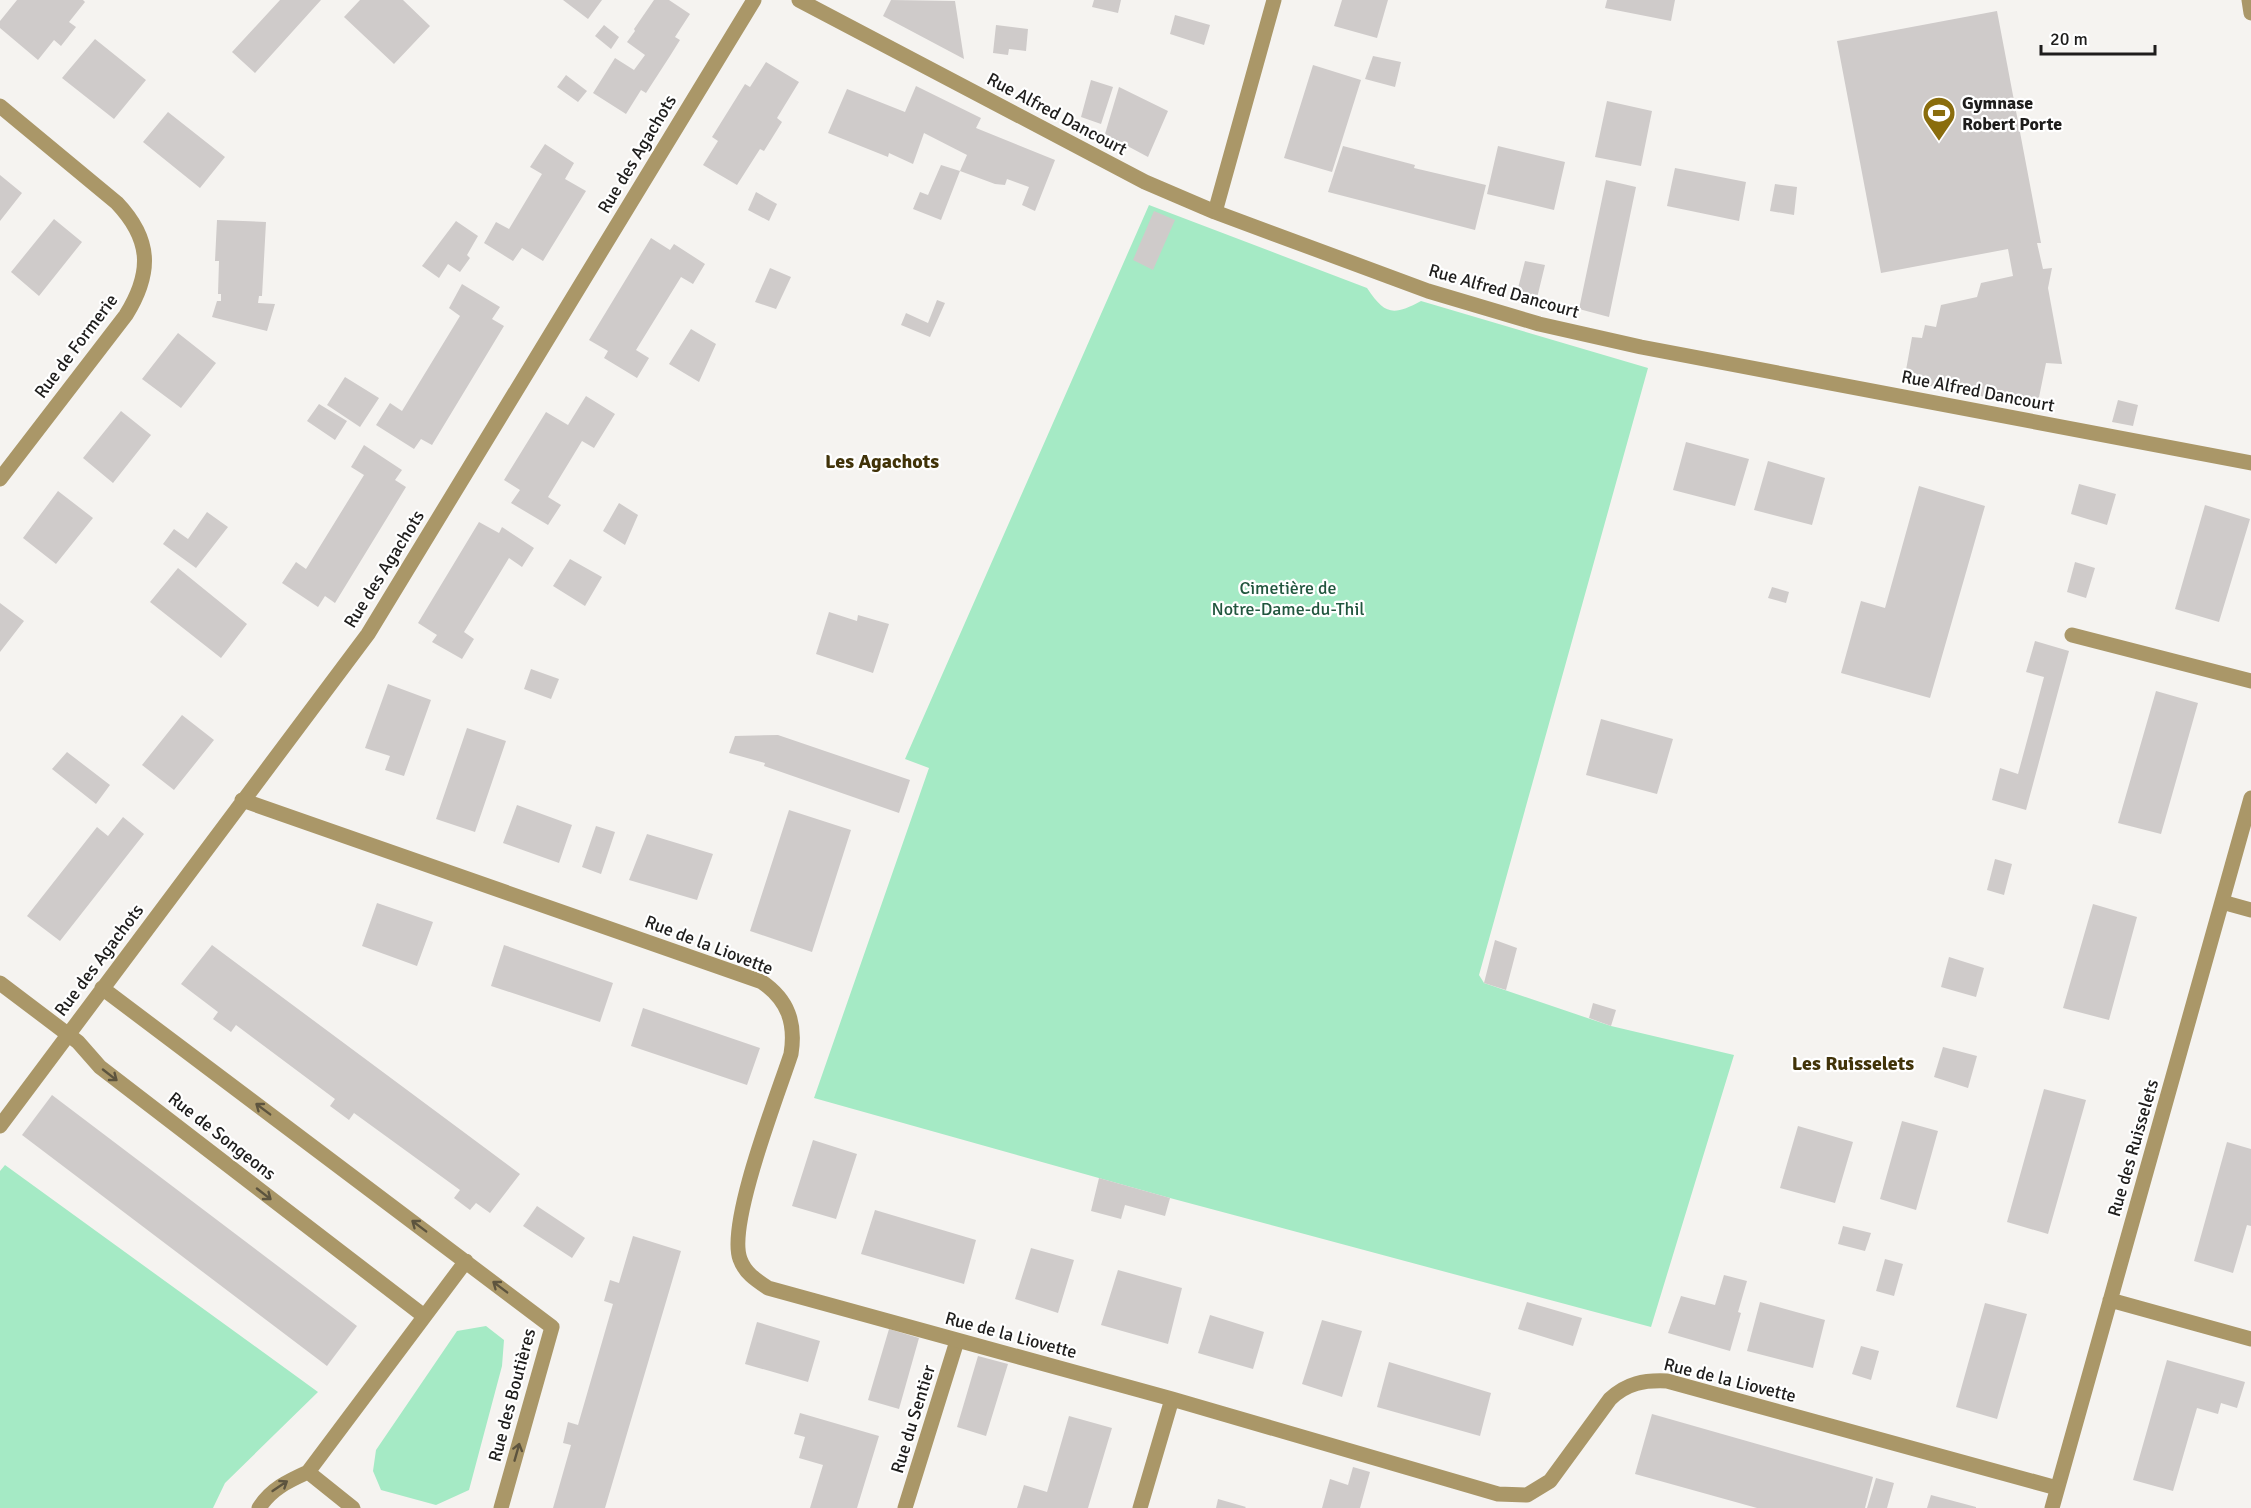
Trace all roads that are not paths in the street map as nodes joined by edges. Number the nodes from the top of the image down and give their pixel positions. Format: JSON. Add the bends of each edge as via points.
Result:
{"nodes":[{"id":1,"x":754,"y":0,"type":"edge"},
{"id":2,"x":799,"y":0,"type":"edge"},
{"id":3,"x":1274,"y":0,"type":"edge"},
{"id":4,"x":2248,"y":0,"type":"edge"},
{"id":5,"x":2251,"y":13,"type":"edge"},
{"id":6,"x":0,"y":106,"type":"edge"},
{"id":7,"x":1215,"y":212,"type":"junction"},
{"id":8,"x":2251,"y":463,"type":"edge"},
{"id":9,"x":0,"y":479,"type":"edge"},
{"id":10,"x":2072,"y":635,"type":"dead end"},
{"id":11,"x":2251,"y":681,"type":"edge"},
{"id":12,"x":2251,"y":798,"type":"edge"},
{"id":13,"x":242,"y":800,"type":"junction"},
{"id":14,"x":2222,"y":902,"type":"junction"},
{"id":15,"x":2251,"y":910,"type":"edge"},
{"id":16,"x":0,"y":983,"type":"edge"},
{"id":17,"x":102,"y":988,"type":"junction"},
{"id":18,"x":68,"y":1034,"type":"junction"},
{"id":19,"x":0,"y":1126,"type":"edge"},
{"id":20,"x":466,"y":1261,"type":"junction"},
{"id":21,"x":2110,"y":1300,"type":"junction"},
{"id":22,"x":424,"y":1316,"type":"junction"},
{"id":23,"x":2251,"y":1339,"type":"edge"},
{"id":24,"x":957,"y":1341,"type":"junction"},
{"id":25,"x":1172,"y":1399,"type":"junction"},
{"id":26,"x":308,"y":1472,"type":"junction"},
{"id":27,"x":2057,"y":1488,"type":"junction"},
{"id":28,"x":259,"y":1508,"type":"edge"},
{"id":29,"x":354,"y":1508,"type":"edge"},
{"id":30,"x":501,"y":1508,"type":"edge"},
{"id":31,"x":905,"y":1508,"type":"edge"},
{"id":32,"x":1140,"y":1508,"type":"edge"},
{"id":33,"x":2052,"y":1508,"type":"edge"}],
"edges":[{"from":1,"to":13,"type":"street","name":"Rue des Agachots","via":[[368,634]]},
{"from":2,"to":7,"type":"street","name":"Rue Alfred Dancourt","via":[[1145,182]]},
{"from":3,"to":7,"type":"street"},
{"from":4,"to":5,"type":"street"},
{"from":6,"to":9,"type":"street","name":"Rue de Formerie","via":[[117,202],[138,230],[145,262],[137,297],[126,315]]},
{"from":7,"to":8,"type":"street","name":"Rue Alfred Dancourt","via":[[1428,291],[1539,324],[1682,355]]},
{"from":10,"to":11,"type":"street"},
{"from":12,"to":14,"type":"street","name":"Rue des Ruisselets"},
{"from":13,"to":17,"type":"street","name":"Rue des Agachots"},
{"from":13,"to":24,"type":"street","name":"Rue de la Liovette","via":[[762,982],[774,990],[783,1000],[793,1026],[793,1038],[740,1217],[737,1239],[744,1269],[768,1288]]},
{"from":14,"to":15,"type":"street"},
{"from":14,"to":21,"type":"street","name":"Rue des Ruisselets"},
{"from":16,"to":18,"type":"street","name":"Rue de Songeons"},
{"from":17,"to":18,"type":"street","name":"Rue des Agachots"},
{"from":20,"to":17,"type":"street","one_way":true},
{"from":18,"to":19,"type":"street","name":"Rue des Agachots"},
{"from":18,"to":22,"type":"street","name":"Rue de Songeons","one_way":true,"via":[[100,1067]]},
{"from":20,"to":22,"type":"street"},
{"from":30,"to":20,"type":"street","name":"Rue des Boutières","one_way":true,"via":[[552,1327]]},
{"from":21,"to":23,"type":"street"},
{"from":21,"to":27,"type":"street","name":"Rue des Ruisselets"},
{"from":22,"to":26,"type":"street"},
{"from":24,"to":25,"type":"street","name":"Rue de la Liovette"},
{"from":24,"to":31,"type":"street","name":"Rue du Sentier"},
{"from":25,"to":27,"type":"street","name":"Rue de la Liovette","via":[[1513,1496],[1527,1495],[1550,1481],[1610,1399],[1633,1383],[1649,1380]]},
{"from":25,"to":32,"type":"street"},
{"from":28,"to":26,"type":"street","one_way":true,"via":[[278,1487]]},
{"from":26,"to":29,"type":"street"},
{"from":27,"to":33,"type":"street","name":"Rue des Ruisselets"}]}
